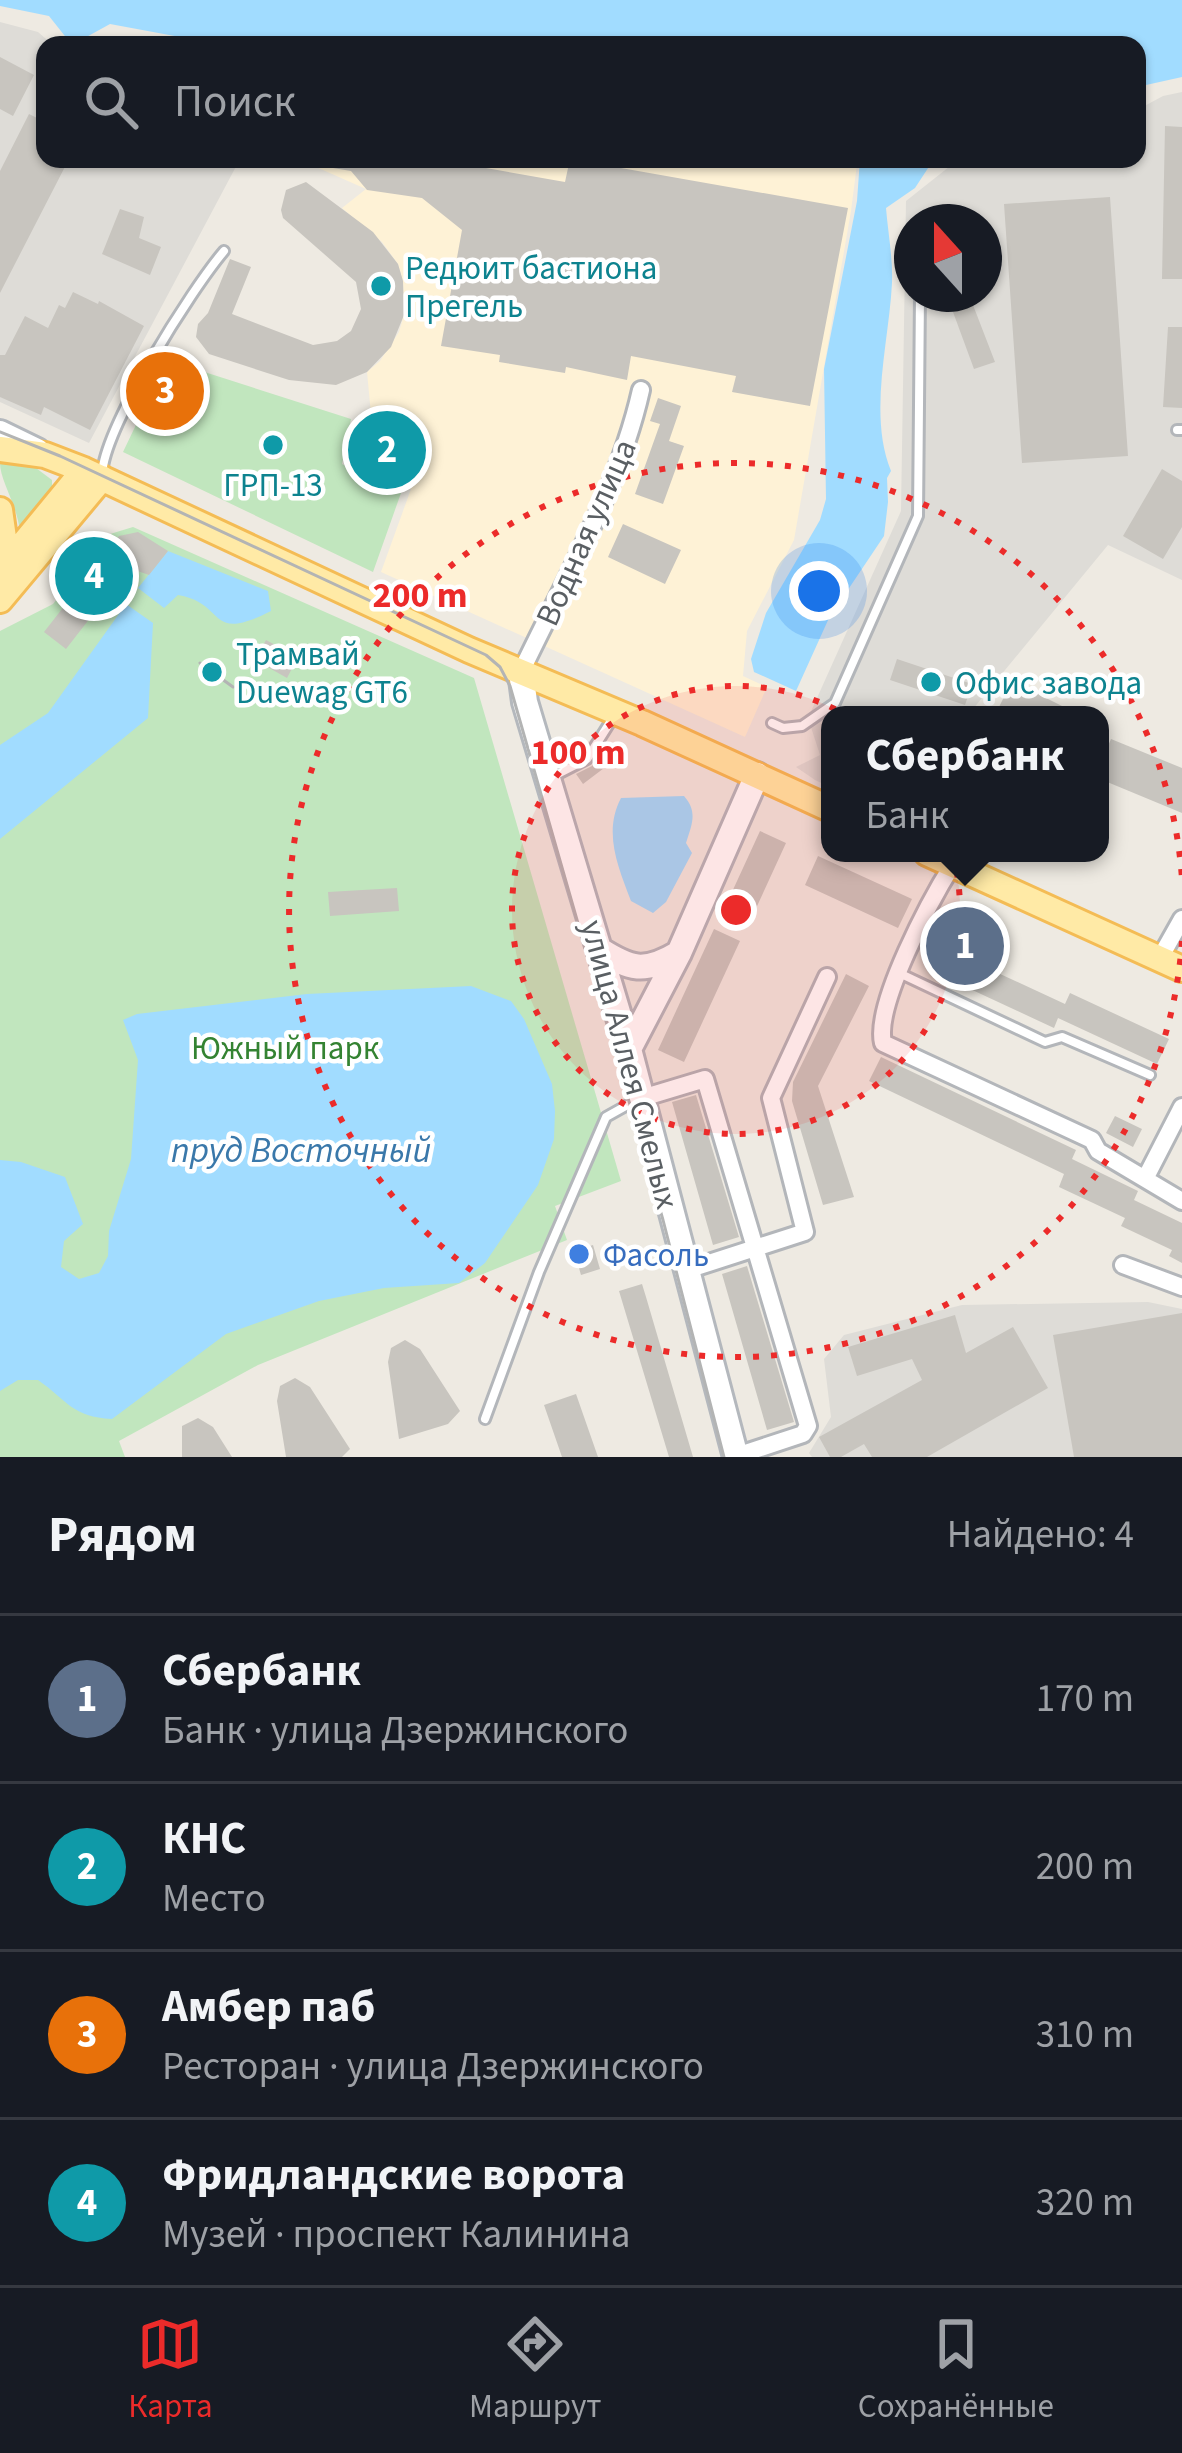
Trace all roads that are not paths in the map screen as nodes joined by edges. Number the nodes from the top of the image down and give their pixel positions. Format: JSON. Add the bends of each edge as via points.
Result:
{"nodes":[{"id":1,"x":224,"y":251,"type":"dead end"},
{"id":2,"x":920,"y":312,"type":"edge"},
{"id":3,"x":641,"y":390,"type":"dead end"},
{"id":4,"x":0,"y":434,"type":"edge"},
{"id":5,"x":0,"y":449,"type":"edge"},
{"id":6,"x":45,"y":455,"type":"junction"},
{"id":7,"x":93,"y":474,"type":"junction"},
{"id":8,"x":0,"y":510,"type":"edge"},
{"id":9,"x":0,"y":569,"type":"edge"},
{"id":10,"x":0,"y":600,"type":"edge"},
{"id":11,"x":521,"y":672,"type":"junction"},
{"id":12,"x":832,"y":706,"type":"edge"},
{"id":13,"x":821,"y":713,"type":"edge"},
{"id":14,"x":615,"y":714,"type":"junction"},
{"id":15,"x":772,"y":723,"type":"dead end"},
{"id":16,"x":757,"y":775,"type":"junction"},
{"id":17,"x":549,"y":778,"type":"junction"},
{"id":18,"x":821,"y":804,"type":"edge"},
{"id":19,"x":938,"y":862,"type":"edge"},
{"id":20,"x":951,"y":862,"type":"edge"},
{"id":21,"x":1182,"y":920,"type":"edge"},
{"id":22,"x":600,"y":950,"type":"junction"},
{"id":23,"x":679,"y":953,"type":"junction"},
{"id":24,"x":1171,"y":963,"type":"edge"},
{"id":25,"x":898,"y":973,"type":"junction"},
{"id":26,"x":827,"y":977,"type":"dead end"},
{"id":27,"x":629,"y":1049,"type":"junction"},
{"id":28,"x":1150,"y":1075,"type":"dead end"},
{"id":29,"x":641,"y":1098,"type":"junction"},
{"id":30,"x":1182,"y":1107,"type":"edge"},
{"id":31,"x":1146,"y":1178,"type":"junction"},
{"id":32,"x":1182,"y":1201,"type":"edge"},
{"id":33,"x":758,"y":1250,"type":"junction"},
{"id":34,"x":1123,"y":1265,"type":"dead end"},
{"id":35,"x":687,"y":1270,"type":"junction"},
{"id":36,"x":1182,"y":1287,"type":"edge"},
{"id":37,"x":485,"y":1419,"type":"dead end"},
{"id":38,"x":736,"y":1456,"type":"edge"}],
"edges":[{"from":1,"to":7,"type":"lane"},
{"from":2,"to":12,"type":"lane","via":[[918,515]]},
{"from":3,"to":11,"type":"street","name":"Водная улица","via":[[604,495]]},
{"from":4,"to":6,"type":"main road"},
{"from":5,"to":6,"type":"main road"},
{"from":6,"to":7,"type":"main road"},
{"from":7,"to":9,"type":"main road"},
{"from":7,"to":10,"type":"main road"},
{"from":7,"to":11,"type":"main road"},
{"from":8,"to":9,"type":"main road"},
{"from":11,"to":14,"type":"main road"},
{"from":11,"to":17,"type":"main road","name":"улица Аллея Смелых"},
{"from":13,"to":15,"type":"lane","via":[[802,726]]},
{"from":14,"to":16,"type":"main road"},
{"from":14,"to":17,"type":"lane","via":[[586,759]]},
{"from":16,"to":18,"type":"main road"},
{"from":16,"to":23,"type":"main road"},
{"from":17,"to":22,"type":"main road","name":"улица Аллея Смелых"},
{"from":19,"to":25,"type":"street"},
{"from":20,"to":24,"type":"main road"},
{"from":21,"to":24,"type":"street"},
{"from":22,"to":23,"type":"main road","via":[[634,968]]},
{"from":22,"to":27,"type":"main road","name":"улица Аллея Смелых"},
{"from":23,"to":27,"type":"main road"},
{"from":25,"to":28,"type":"lane","via":[[1045,1042],[1062,1037]]},
{"from":25,"to":31,"type":"street","via":[[884,1042],[1092,1140]]},
{"from":26,"to":33,"type":"street","via":[[771,1098],[806,1232]]},
{"from":27,"to":29,"type":"main road","name":"улица Аллея Смелых"},
{"from":29,"to":33,"type":"street","via":[[705,1078]]},
{"from":29,"to":35,"type":"main road","name":"улица Аллея Смелых"},
{"from":29,"to":37,"type":"lane","via":[[606,1117]]},
{"from":30,"to":31,"type":"street"},
{"from":31,"to":32,"type":"street"},
{"from":33,"to":35,"type":"street"},
{"from":33,"to":38,"type":"street","via":[[808,1426]]},
{"from":34,"to":36,"type":"street"},
{"from":35,"to":38,"type":"main road","name":"улица Аллея Смелых"}]}
